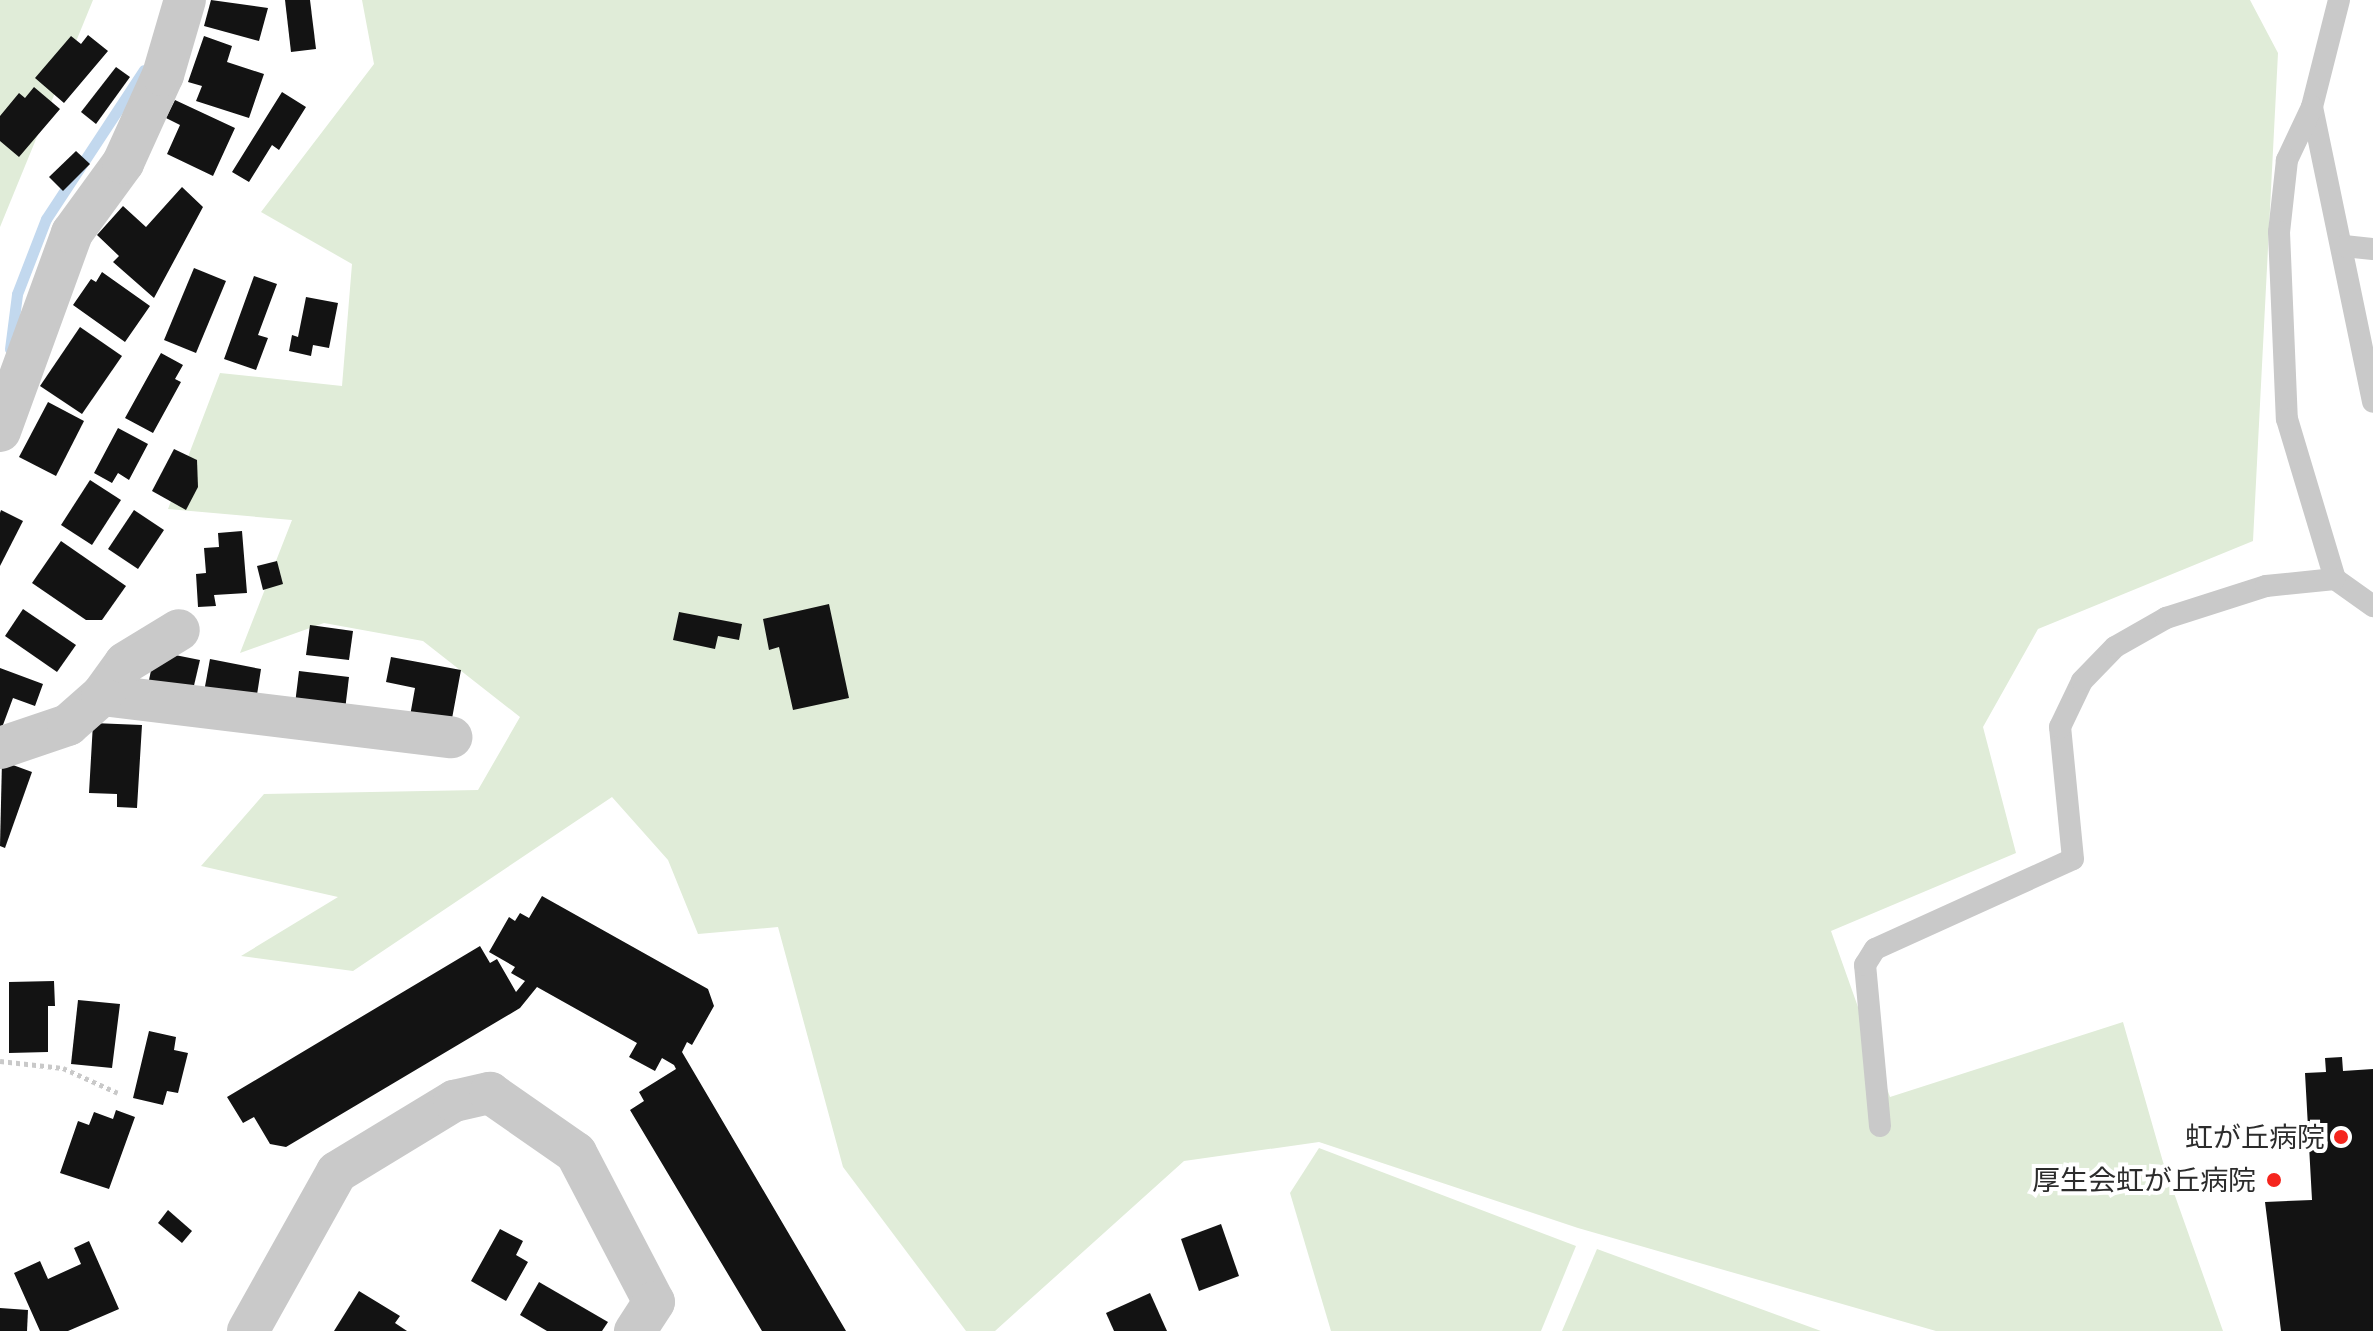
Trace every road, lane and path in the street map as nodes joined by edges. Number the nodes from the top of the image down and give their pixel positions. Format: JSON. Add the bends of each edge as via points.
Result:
{"nodes":[{"id":1,"x":185,"y":0,"type":"edge"},
{"id":2,"x":2339,"y":0,"type":"edge"},
{"id":3,"x":2312,"y":107,"type":"junction"},
{"id":4,"x":2344,"y":246,"type":"junction"},
{"id":5,"x":2373,"y":249,"type":"edge"},
{"id":6,"x":2373,"y":402,"type":"edge"},
{"id":7,"x":0,"y":431,"type":"edge"},
{"id":8,"x":2335,"y":579,"type":"junction"},
{"id":9,"x":2373,"y":606,"type":"edge"},
{"id":10,"x":179,"y":630,"type":"dead end"},
{"id":11,"x":102,"y":695,"type":"junction"},
{"id":12,"x":451,"y":737,"type":"dead end"},
{"id":13,"x":0,"y":748,"type":"edge"},
{"id":14,"x":0,"y":1061,"type":"edge"},
{"id":15,"x":118,"y":1093,"type":"dead end"},
{"id":16,"x":1880,"y":1126,"type":"dead end"},
{"id":17,"x":248,"y":1331,"type":"edge"},
{"id":18,"x":635,"y":1331,"type":"edge"}],
"edges":[{"from":1,"to":7,"type":"street","via":[[163,75],[123,163],[72,233]]},
{"from":2,"to":3,"type":"lane"},
{"from":3,"to":4,"type":"lane"},
{"from":3,"to":8,"type":"lane","via":[[2287,160],[2279,232],[2287,419]]},
{"from":4,"to":5,"type":"lane"},
{"from":4,"to":6,"type":"lane","via":[[2368,397]]},
{"from":8,"to":9,"type":"lane"},
{"from":8,"to":16,"type":"lane","via":[[2266,586],[2166,618],[2115,647],[2082,681],[2060,727],[2073,859],[1875,949],[1865,965]]},
{"from":10,"to":11,"type":"street","via":[[125,663]]},
{"from":11,"to":12,"type":"street"},
{"from":11,"to":13,"type":"street","via":[[68,725]]},
{"from":14,"to":15,"type":"path","via":[[63,1068]]},
{"from":17,"to":18,"type":"street","via":[[337,1172],[454,1101],[490,1093],[576,1153],[654,1302]]}]}
